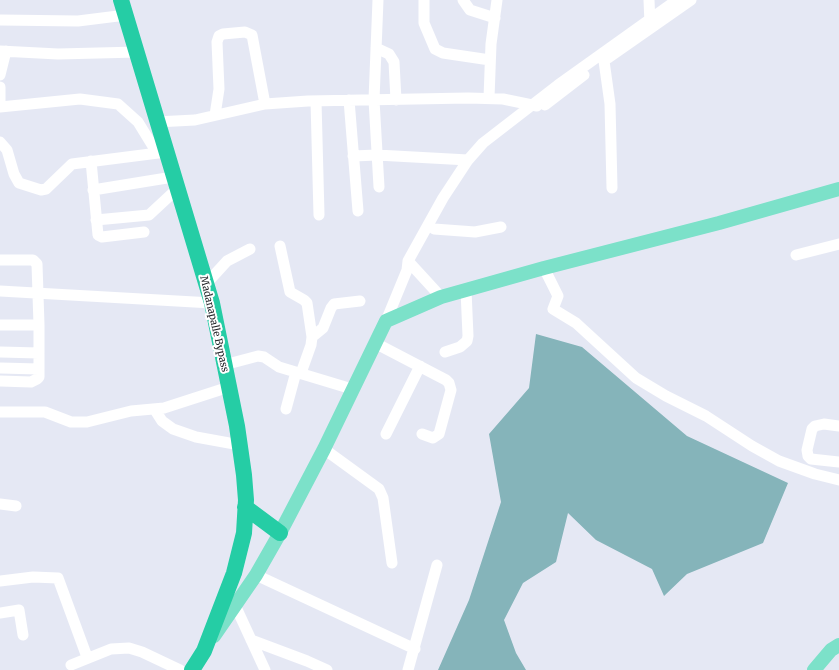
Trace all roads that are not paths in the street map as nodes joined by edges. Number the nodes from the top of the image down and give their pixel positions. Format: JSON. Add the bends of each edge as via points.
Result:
{"nodes":[{"id":1,"x":378,"y":0,"type":"edge"},
{"id":2,"x":424,"y":0,"type":"edge"},
{"id":3,"x":463,"y":0,"type":"edge"},
{"id":4,"x":497,"y":0,"type":"edge"},
{"id":5,"x":649,"y":0,"type":"edge"},
{"id":6,"x":676,"y":0,"type":"edge"},
{"id":7,"x":691,"y":0,"type":"edge"},
{"id":8,"x":124,"y":8,"type":"edge"},
{"id":9,"x":495,"y":18,"type":"junction"},
{"id":10,"x":0,"y":20,"type":"edge"},
{"id":11,"x":650,"y":24,"type":"junction"},
{"id":12,"x":376,"y":48,"type":"junction"},
{"id":13,"x":3,"y":51,"type":"edge"},
{"id":14,"x":138,"y":52,"type":"junction"},
{"id":15,"x":490,"y":60,"type":"junction"},
{"id":16,"x":604,"y":61,"type":"junction"},
{"id":17,"x":0,"y":75,"type":"edge"},
{"id":18,"x":0,"y":87,"type":"edge"},
{"id":19,"x":489,"y":98,"type":"junction"},
{"id":20,"x":349,"y":100,"type":"junction"},
{"id":21,"x":374,"y":100,"type":"junction"},
{"id":22,"x":396,"y":100,"type":"junction"},
{"id":23,"x":316,"y":101,"type":"junction"},
{"id":24,"x":265,"y":104,"type":"junction"},
{"id":25,"x":0,"y":105,"type":"edge"},
{"id":26,"x":538,"y":106,"type":"junction"},
{"id":27,"x":215,"y":115,"type":"junction"},
{"id":28,"x":156,"y":122,"type":"junction"},
{"id":29,"x":0,"y":142,"type":"edge"},
{"id":30,"x":161,"y":153,"type":"junction"},
{"id":31,"x":377,"y":155,"type":"junction"},
{"id":32,"x":353,"y":156,"type":"junction"},
{"id":33,"x":468,"y":160,"type":"junction"},
{"id":34,"x":91,"y":161,"type":"junction"},
{"id":35,"x":175,"y":183,"type":"junction"},
{"id":36,"x":379,"y":187,"type":"dead end"},
{"id":37,"x":612,"y":188,"type":"dead end"},
{"id":38,"x":839,"y":189,"type":"edge"},
{"id":39,"x":93,"y":190,"type":"junction"},
{"id":40,"x":358,"y":212,"type":"dead end"},
{"id":41,"x":319,"y":215,"type":"dead end"},
{"id":42,"x":96,"y":220,"type":"junction"},
{"id":43,"x":501,"y":227,"type":"dead end"},
{"id":44,"x":434,"y":229,"type":"junction"},
{"id":45,"x":144,"y":232,"type":"dead end"},
{"id":46,"x":839,"y":244,"type":"edge"},
{"id":47,"x":280,"y":246,"type":"dead end"},
{"id":48,"x":250,"y":249,"type":"dead end"},
{"id":49,"x":796,"y":255,"type":"dead end"},
{"id":50,"x":0,"y":260,"type":"edge"},
{"id":51,"x":409,"y":265,"type":"junction"},
{"id":52,"x":544,"y":268,"type":"junction"},
{"id":53,"x":206,"y":284,"type":"junction"},
{"id":54,"x":466,"y":290,"type":"junction"},
{"id":55,"x":0,"y":291,"type":"edge"},
{"id":56,"x":38,"y":293,"type":"junction"},
{"id":57,"x":441,"y":297,"type":"junction"},
{"id":58,"x":360,"y":301,"type":"dead end"},
{"id":59,"x":212,"y":303,"type":"junction"},
{"id":60,"x":386,"y":321,"type":"junction"},
{"id":61,"x":0,"y":325,"type":"edge"},
{"id":62,"x":39,"y":325,"type":"junction"},
{"id":63,"x":312,"y":337,"type":"junction"},
{"id":64,"x":375,"y":343,"type":"junction"},
{"id":65,"x":0,"y":352,"type":"edge"},
{"id":66,"x":445,"y":352,"type":"dead end"},
{"id":67,"x":39,"y":354,"type":"junction"},
{"id":68,"x":224,"y":365,"type":"junction"},
{"id":69,"x":420,"y":366,"type":"junction"},
{"id":70,"x":0,"y":368,"type":"edge"},
{"id":71,"x":39,"y":369,"type":"junction"},
{"id":72,"x":299,"y":373,"type":"junction"},
{"id":73,"x":0,"y":381,"type":"edge"},
{"id":74,"x":229,"y":387,"type":"junction"},
{"id":75,"x":352,"y":390,"type":"junction"},
{"id":76,"x":286,"y":409,"type":"dead end"},
{"id":77,"x":155,"y":410,"type":"junction"},
{"id":78,"x":0,"y":412,"type":"edge"},
{"id":79,"x":839,"y":426,"type":"edge"},
{"id":80,"x":386,"y":434,"type":"dead end"},
{"id":81,"x":422,"y":434,"type":"dead end"},
{"id":82,"x":240,"y":445,"type":"junction"},
{"id":83,"x":324,"y":449,"type":"junction"},
{"id":84,"x":839,"y":462,"type":"edge"},
{"id":85,"x":839,"y":480,"type":"edge"},
{"id":86,"x":0,"y":504,"type":"edge"},
{"id":87,"x":16,"y":506,"type":"dead end"},
{"id":88,"x":245,"y":507,"type":"junction"},
{"id":89,"x":280,"y":533,"type":"junction"},
{"id":90,"x":392,"y":563,"type":"dead end"},
{"id":91,"x":437,"y":564,"type":"dead end"},
{"id":92,"x":256,"y":575,"type":"junction"},
{"id":93,"x":0,"y":581,"type":"edge"},
{"id":94,"x":235,"y":605,"type":"junction"},
{"id":95,"x":0,"y":613,"type":"edge"},
{"id":96,"x":23,"y":635,"type":"dead end"},
{"id":97,"x":251,"y":640,"type":"junction"},
{"id":98,"x":839,"y":645,"type":"edge"},
{"id":99,"x":414,"y":649,"type":"junction"},
{"id":100,"x":204,"y":651,"type":"junction"},
{"id":101,"x":87,"y":657,"type":"junction"},
{"id":102,"x":70,"y":665,"type":"dead end"},
{"id":103,"x":180,"y":670,"type":"edge"},
{"id":104,"x":192,"y":670,"type":"edge"},
{"id":105,"x":265,"y":670,"type":"edge"},
{"id":106,"x":327,"y":670,"type":"edge"},
{"id":107,"x":408,"y":670,"type":"edge"},
{"id":108,"x":814,"y":670,"type":"edge"}],
"edges":[{"from":1,"to":12,"type":"street"},
{"from":2,"to":15,"type":"street","via":[[424,23],[435,49],[443,54]]},
{"from":3,"to":9,"type":"street","via":[[470,10]]},
{"from":4,"to":9,"type":"street"},
{"from":5,"to":11,"type":"street"},
{"from":6,"to":11,"type":"street"},
{"from":7,"to":11,"type":"street"},
{"from":8,"to":10,"type":"street","via":[[78,21]]},
{"from":8,"to":14,"type":"highway","name":"Madanapalle Bypass"},
{"from":9,"to":15,"type":"street"},
{"from":11,"to":16,"type":"street"},
{"from":11,"to":26,"type":"street"},
{"from":12,"to":21,"type":"street"},
{"from":12,"to":22,"type":"street","via":[[392,56]]},
{"from":13,"to":14,"type":"street","via":[[58,54]]},
{"from":13,"to":17,"type":"street"},
{"from":14,"to":28,"type":"highway","name":"Madanapalle Bypass"},
{"from":15,"to":19,"type":"street"},
{"from":16,"to":26,"type":"street"},
{"from":16,"to":37,"type":"street","via":[[610,104]]},
{"from":18,"to":25,"type":"street"},
{"from":19,"to":22,"type":"street"},
{"from":19,"to":26,"type":"street"},
{"from":20,"to":21,"type":"street"},
{"from":20,"to":23,"type":"street"},
{"from":20,"to":32,"type":"street"},
{"from":21,"to":22,"type":"street"},
{"from":21,"to":31,"type":"street"},
{"from":23,"to":24,"type":"street"},
{"from":23,"to":41,"type":"street"},
{"from":24,"to":27,"type":"street"},
{"from":24,"to":27,"type":"street","via":[[252,35],[245,32],[223,34],[217,42],[219,89]]},
{"from":25,"to":30,"type":"street","via":[[75,99],[118,104],[138,122]]},
{"from":26,"to":33,"type":"street","via":[[483,143]]},
{"from":26,"to":44,"type":"street","via":[[478,157],[464,176]]},
{"from":27,"to":28,"type":"street","via":[[195,120]]},
{"from":28,"to":30,"type":"highway","name":"Madanapalle Bypass"},
{"from":29,"to":34,"type":"street","via":[[7,150],[19,183],[40,190],[46,189],[72,164]]},
{"from":30,"to":34,"type":"street"},
{"from":30,"to":35,"type":"highway","name":"Madanapalle Bypass"},
{"from":31,"to":32,"type":"street"},
{"from":31,"to":33,"type":"street"},
{"from":31,"to":36,"type":"street"},
{"from":32,"to":40,"type":"street"},
{"from":33,"to":51,"type":"street","via":[[443,198]]},
{"from":34,"to":39,"type":"street"},
{"from":35,"to":39,"type":"street"},
{"from":35,"to":42,"type":"street","via":[[148,215]]},
{"from":35,"to":53,"type":"highway","name":"Madanapalle Bypass"},
{"from":38,"to":52,"type":"main road"},
{"from":39,"to":42,"type":"street"},
{"from":42,"to":45,"type":"street","via":[[97,233],[100,237]]},
{"from":43,"to":44,"type":"street","via":[[475,232]]},
{"from":44,"to":51,"type":"street"},
{"from":46,"to":49,"type":"street"},
{"from":47,"to":63,"type":"street","via":[[290,292],[307,303]]},
{"from":48,"to":53,"type":"street","via":[[227,261]]},
{"from":50,"to":56,"type":"street","via":[[36,261]]},
{"from":51,"to":57,"type":"street"},
{"from":51,"to":60,"type":"street"},
{"from":52,"to":54,"type":"main road"},
{"from":52,"to":85,"type":"street","via":[[558,296],[553,309],[576,323],[636,378],[779,460]]},
{"from":53,"to":59,"type":"highway","name":"Madanapalle Bypass"},
{"from":54,"to":57,"type":"main road"},
{"from":54,"to":66,"type":"street","via":[[467,341],[460,347]]},
{"from":55,"to":56,"type":"street"},
{"from":56,"to":59,"type":"street"},
{"from":56,"to":62,"type":"street"},
{"from":57,"to":60,"type":"main road"},
{"from":58,"to":63,"type":"street","via":[[334,304],[323,328]]},
{"from":59,"to":68,"type":"highway","name":"Madanapalle Bypass"},
{"from":60,"to":64,"type":"main road"},
{"from":61,"to":62,"type":"street"},
{"from":62,"to":67,"type":"street"},
{"from":63,"to":72,"type":"street"},
{"from":64,"to":69,"type":"street"},
{"from":64,"to":75,"type":"main road"},
{"from":65,"to":67,"type":"street"},
{"from":67,"to":71,"type":"street"},
{"from":68,"to":72,"type":"street","via":[[264,356],[279,367]]},
{"from":68,"to":74,"type":"highway","name":"Madanapalle Bypass"},
{"from":69,"to":80,"type":"street"},
{"from":69,"to":81,"type":"street","via":[[446,380],[451,390],[439,434],[434,438]]},
{"from":70,"to":71,"type":"street"},
{"from":71,"to":73,"type":"street","via":[[39,377],[34,381]]},
{"from":72,"to":75,"type":"street"},
{"from":72,"to":76,"type":"street"},
{"from":74,"to":77,"type":"street"},
{"from":74,"to":82,"type":"highway","name":"Madanapalle Bypass"},
{"from":75,"to":83,"type":"main road"},
{"from":77,"to":78,"type":"street","via":[[131,411],[81,422],[64,420],[45,412]]},
{"from":77,"to":82,"type":"street","via":[[162,421],[173,429],[196,437]]},
{"from":79,"to":84,"type":"street","via":[[815,426],[807,450],[811,459]]},
{"from":82,"to":88,"type":"highway","name":"Madanapalle Bypass"},
{"from":83,"to":89,"type":"main road"},
{"from":83,"to":90,"type":"street","via":[[379,489],[383,498]]},
{"from":86,"to":87,"type":"street"},
{"from":88,"to":89,"type":"highway"},
{"from":88,"to":100,"type":"highway","name":"Madanapalle Bypass","via":[[244,533],[234,573]]},
{"from":89,"to":92,"type":"main road"},
{"from":91,"to":99,"type":"street"},
{"from":92,"to":94,"type":"main road"},
{"from":92,"to":99,"type":"street"},
{"from":93,"to":101,"type":"street","via":[[33,577],[58,578]]},
{"from":94,"to":97,"type":"street"},
{"from":94,"to":100,"type":"main road"},
{"from":95,"to":96,"type":"street","via":[[19,610]]},
{"from":97,"to":105,"type":"street"},
{"from":97,"to":106,"type":"street"},
{"from":98,"to":108,"type":"main road","via":[[831,650]]},
{"from":99,"to":107,"type":"street"},
{"from":100,"to":104,"type":"highway","name":"Madanapalle Bypass"},
{"from":101,"to":102,"type":"street"},
{"from":101,"to":103,"type":"street","via":[[129,648]]}]}
